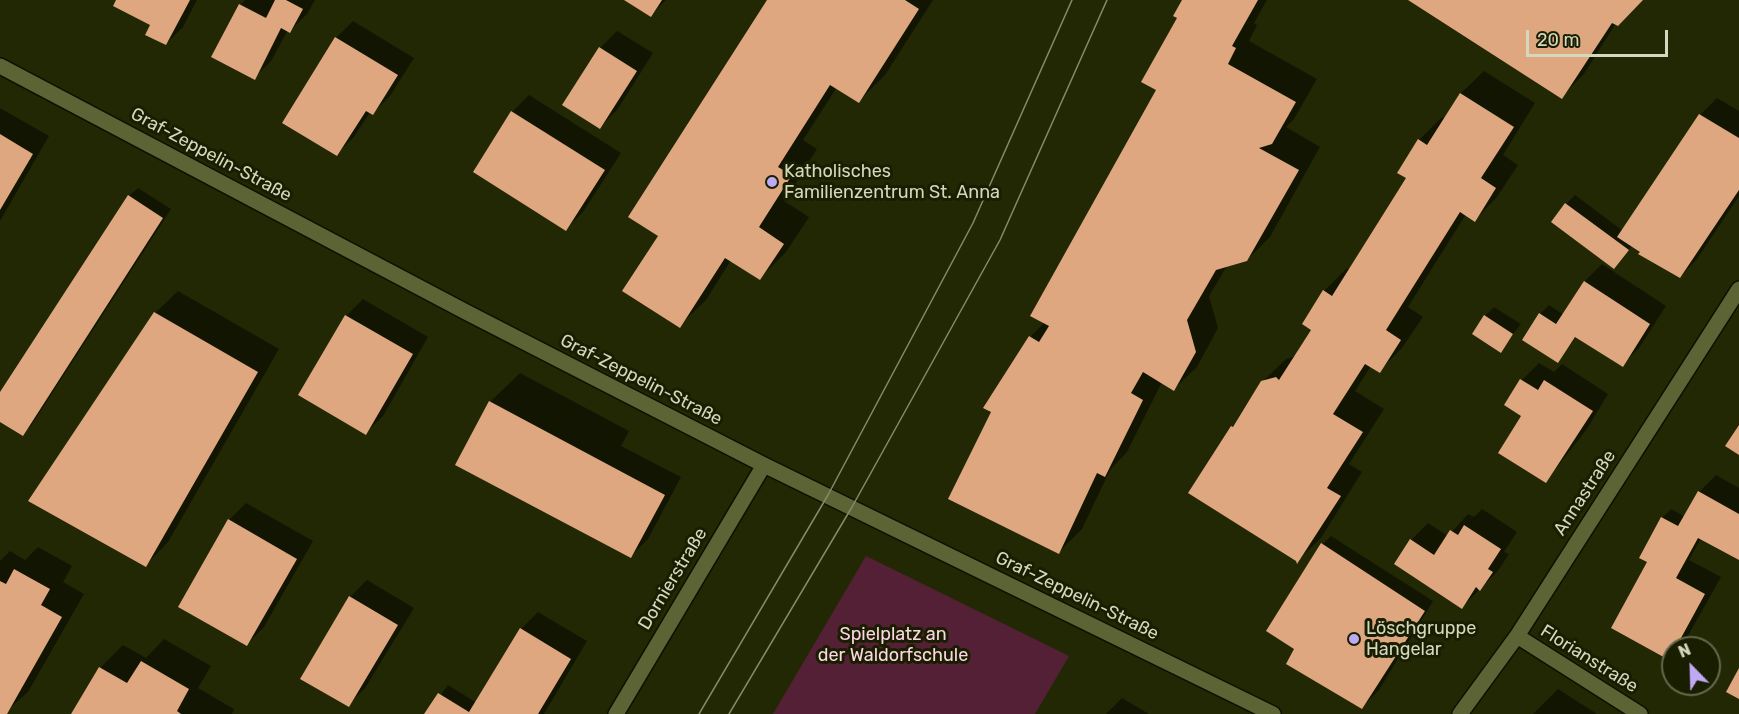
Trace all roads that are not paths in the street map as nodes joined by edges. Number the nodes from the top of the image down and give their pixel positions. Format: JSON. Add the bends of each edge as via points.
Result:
{"nodes":[{"id":1,"x":0,"y":66,"type":"edge"},
{"id":2,"x":1739,"y":289,"type":"edge"},
{"id":3,"x":764,"y":465,"type":"junction"},
{"id":4,"x":1516,"y":636,"type":"junction"},
{"id":5,"x":616,"y":714,"type":"edge"},
{"id":6,"x":1273,"y":714,"type":"edge"},
{"id":7,"x":1460,"y":714,"type":"edge"},
{"id":8,"x":1640,"y":714,"type":"edge"}],
"edges":[{"from":1,"to":3,"type":"street","name":"Graf-Zeppelin-Straße"},
{"from":2,"to":4,"type":"street","name":"Annastraße"},
{"from":3,"to":5,"type":"street","name":"Dornierstraße"},
{"from":3,"to":6,"type":"street","name":"Graf-Zeppelin-Straße"},
{"from":4,"to":7,"type":"street","name":"Annastraße"},
{"from":4,"to":8,"type":"street","name":"Florianstraße"}]}
